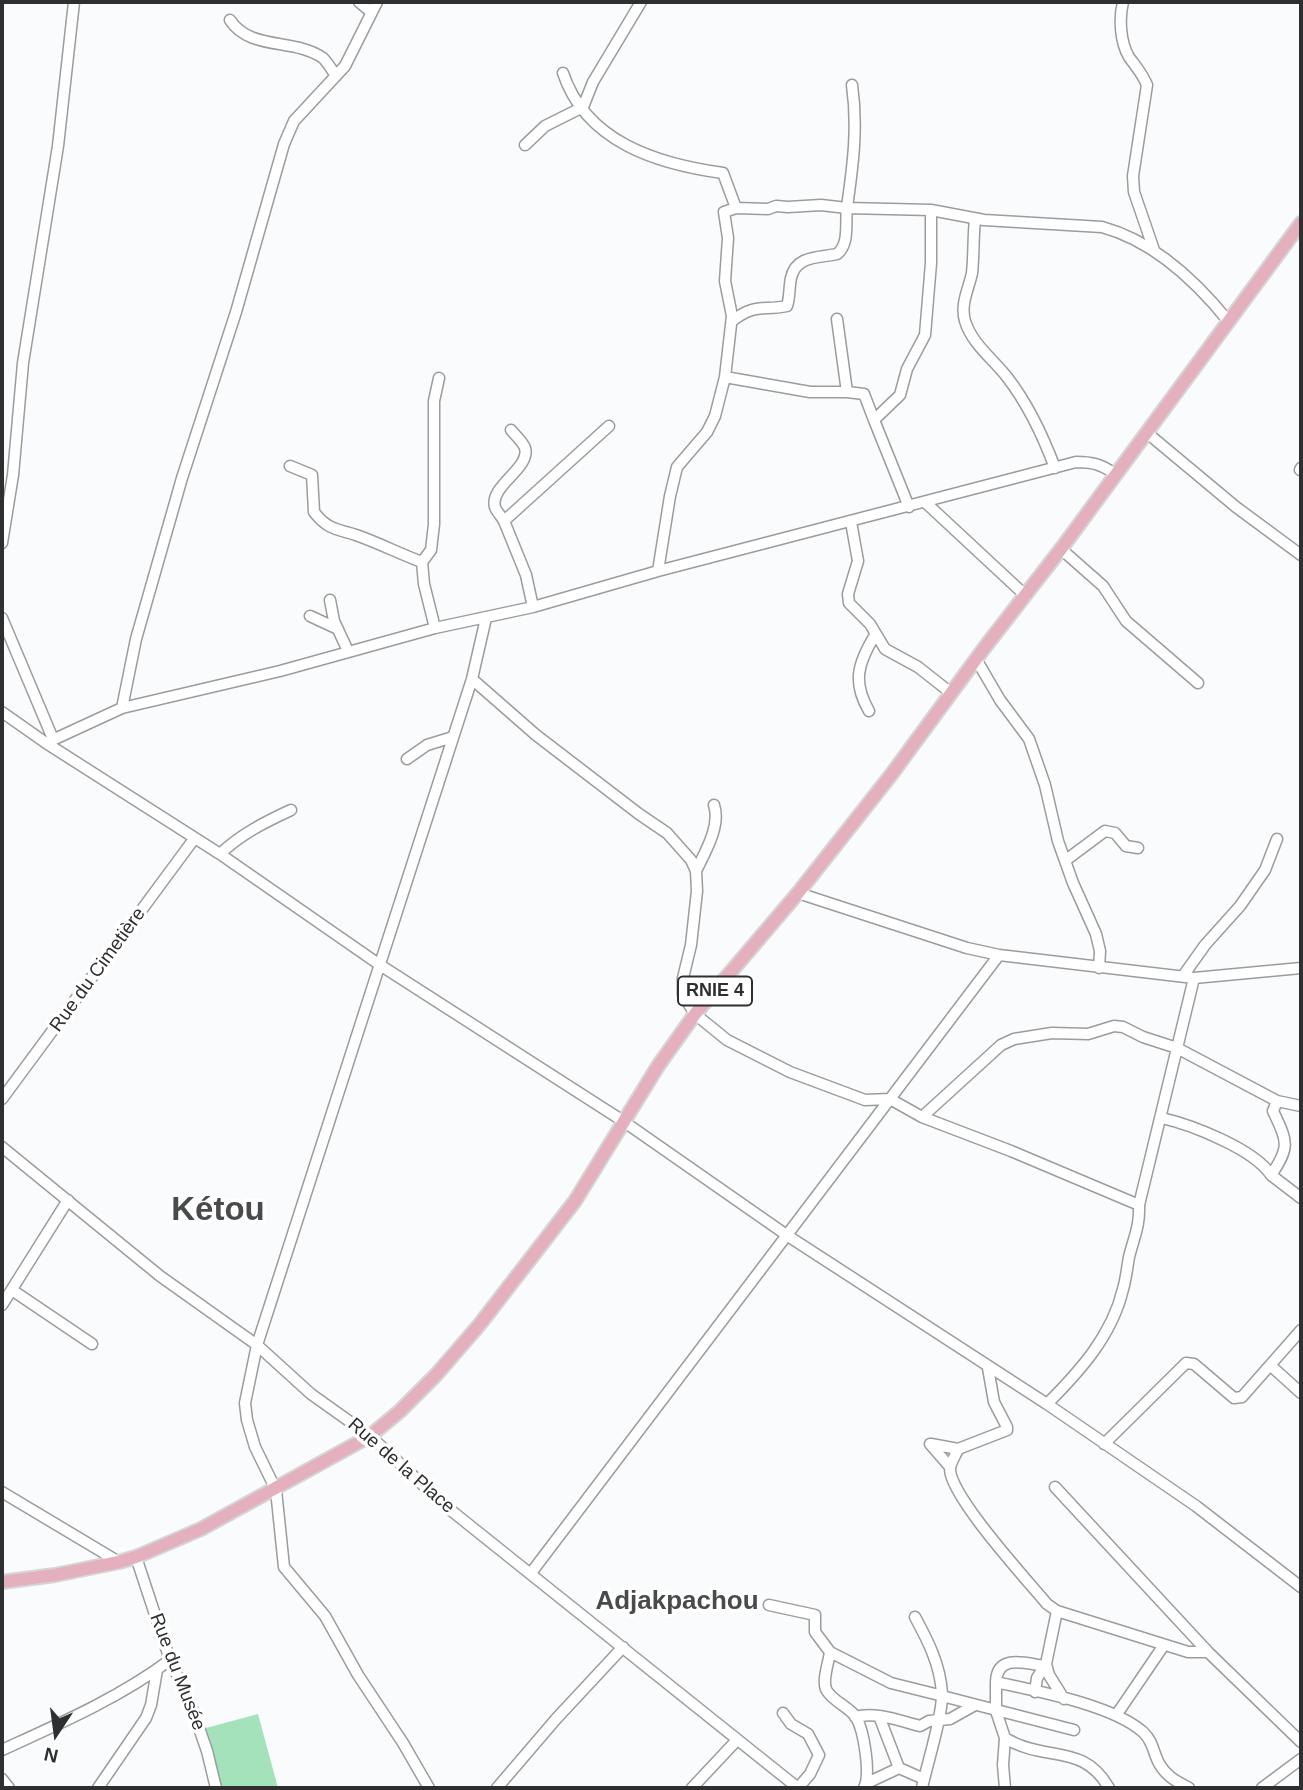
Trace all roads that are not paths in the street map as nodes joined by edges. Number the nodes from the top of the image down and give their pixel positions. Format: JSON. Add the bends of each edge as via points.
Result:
{"nodes":[{"id":1,"x":74,"y":2,"type":"edge"},
{"id":2,"x":359,"y":2,"type":"edge"},
{"id":3,"x":377,"y":2,"type":"edge"},
{"id":4,"x":641,"y":2,"type":"edge"},
{"id":5,"x":1123,"y":2,"type":"edge"},
{"id":6,"x":371,"y":12,"type":"junction"},
{"id":7,"x":230,"y":20,"type":"dead end"},
{"id":8,"x":563,"y":73,"type":"dead end"},
{"id":9,"x":336,"y":76,"type":"junction"},
{"id":10,"x":852,"y":85,"type":"dead end"},
{"id":11,"x":583,"y":107,"type":"junction"},
{"id":12,"x":525,"y":145,"type":"dead end"},
{"id":13,"x":736,"y":208,"type":"junction"},
{"id":14,"x":847,"y":208,"type":"junction"},
{"id":15,"x":931,"y":210,"type":"junction"},
{"id":16,"x":975,"y":219,"type":"junction"},
{"id":17,"x":1301,"y":223,"type":"edge"},
{"id":18,"x":1154,"y":250,"type":"junction"},
{"id":19,"x":837,"y":319,"type":"dead end"},
{"id":20,"x":732,"y":321,"type":"junction"},
{"id":21,"x":1229,"y":322,"type":"junction"},
{"id":22,"x":725,"y":377,"type":"junction"},
{"id":23,"x":439,"y":378,"type":"dead end"},
{"id":24,"x":847,"y":392,"type":"junction"},
{"id":25,"x":874,"y":421,"type":"junction"},
{"id":26,"x":608,"y":426,"type":"dead end"},
{"id":27,"x":511,"y":430,"type":"dead end"},
{"id":28,"x":1146,"y":432,"type":"junction"},
{"id":29,"x":290,"y":466,"type":"dead end"},
{"id":30,"x":1055,"y":468,"type":"junction"},
{"id":31,"x":1115,"y":474,"type":"junction"},
{"id":32,"x":926,"y":503,"type":"junction"},
{"id":33,"x":909,"y":507,"type":"junction"},
{"id":34,"x":504,"y":521,"type":"junction"},
{"id":35,"x":850,"y":522,"type":"junction"},
{"id":36,"x":2,"y":543,"type":"edge"},
{"id":37,"x":1061,"y":549,"type":"junction"},
{"id":38,"x":1301,"y":555,"type":"edge"},
{"id":39,"x":422,"y":562,"type":"junction"},
{"id":40,"x":658,"y":571,"type":"junction"},
{"id":41,"x":1026,"y":596,"type":"junction"},
{"id":42,"x":330,"y":600,"type":"dead end"},
{"id":43,"x":533,"y":607,"type":"junction"},
{"id":44,"x":310,"y":616,"type":"dead end"},
{"id":45,"x":2,"y":618,"type":"edge"},
{"id":46,"x":486,"y":618,"type":"junction"},
{"id":47,"x":435,"y":628,"type":"junction"},
{"id":48,"x":338,"y":630,"type":"junction"},
{"id":49,"x":875,"y":635,"type":"junction"},
{"id":50,"x":348,"y":651,"type":"junction"},
{"id":51,"x":976,"y":659,"type":"junction"},
{"id":52,"x":472,"y":679,"type":"junction"},
{"id":53,"x":1198,"y":683,"type":"dead end"},
{"id":54,"x":951,"y":693,"type":"junction"},
{"id":55,"x":122,"y":708,"type":"junction"},
{"id":56,"x":869,"y":711,"type":"dead end"},
{"id":57,"x":3,"y":715,"type":"edge"},
{"id":58,"x":453,"y":737,"type":"junction"},
{"id":59,"x":50,"y":741,"type":"junction"},
{"id":60,"x":407,"y":759,"type":"dead end"},
{"id":61,"x":714,"y":805,"type":"dead end"},
{"id":62,"x":291,"y":810,"type":"dead end"},
{"id":63,"x":194,"y":839,"type":"junction"},
{"id":64,"x":1277,"y":839,"type":"dead end"},
{"id":65,"x":1138,"y":848,"type":"dead end"},
{"id":66,"x":220,"y":854,"type":"junction"},
{"id":67,"x":1066,"y":860,"type":"junction"},
{"id":68,"x":696,"y":872,"type":"junction"},
{"id":69,"x":798,"y":893,"type":"junction"},
{"id":70,"x":999,"y":955,"type":"junction"},
{"id":71,"x":380,"y":965,"type":"junction"},
{"id":72,"x":1099,"y":968,"type":"junction"},
{"id":73,"x":1301,"y":968,"type":"edge"},
{"id":74,"x":1183,"y":976,"type":"junction"},
{"id":75,"x":1195,"y":978,"type":"junction"},
{"id":76,"x":695,"y":1014,"type":"junction"},
{"id":77,"x":1177,"y":1048,"type":"junction"},
{"id":78,"x":2,"y":1099,"type":"edge"},
{"id":79,"x":890,"y":1099,"type":"junction"},
{"id":80,"x":865,"y":1100,"type":"junction"},
{"id":81,"x":1277,"y":1101,"type":"junction"},
{"id":82,"x":1301,"y":1106,"type":"edge"},
{"id":83,"x":880,"y":1113,"type":"junction"},
{"id":84,"x":922,"y":1117,"type":"junction"},
{"id":85,"x":1162,"y":1118,"type":"junction"},
{"id":86,"x":623,"y":1121,"type":"junction"},
{"id":87,"x":2,"y":1147,"type":"edge"},
{"id":88,"x":1271,"y":1175,"type":"junction"},
{"id":89,"x":1301,"y":1198,"type":"edge"},
{"id":90,"x":68,"y":1200,"type":"junction"},
{"id":91,"x":1139,"y":1205,"type":"junction"},
{"id":92,"x":789,"y":1236,"type":"junction"},
{"id":93,"x":12,"y":1290,"type":"junction"},
{"id":94,"x":2,"y":1305,"type":"edge"},
{"id":95,"x":1301,"y":1330,"type":"edge"},
{"id":96,"x":92,"y":1343,"type":"dead end"},
{"id":97,"x":257,"y":1345,"type":"junction"},
{"id":98,"x":1271,"y":1366,"type":"junction"},
{"id":99,"x":988,"y":1368,"type":"junction"},
{"id":100,"x":1301,"y":1393,"type":"edge"},
{"id":101,"x":1046,"y":1404,"type":"junction"},
{"id":102,"x":370,"y":1436,"type":"junction"},
{"id":103,"x":1104,"y":1444,"type":"junction"},
{"id":104,"x":958,"y":1449,"type":"junction"},
{"id":105,"x":950,"y":1467,"type":"junction"},
{"id":106,"x":1055,"y":1487,"type":"dead end"},
{"id":107,"x":276,"y":1490,"type":"junction"},
{"id":108,"x":2,"y":1492,"type":"edge"},
{"id":109,"x":136,"y":1557,"type":"junction"},
{"id":110,"x":119,"y":1562,"type":"junction"},
{"id":111,"x":531,"y":1573,"type":"junction"},
{"id":112,"x":2,"y":1582,"type":"edge"},
{"id":113,"x":1301,"y":1587,"type":"edge"},
{"id":114,"x":769,"y":1605,"type":"dead end"},
{"id":115,"x":1057,"y":1611,"type":"junction"},
{"id":116,"x":915,"y":1617,"type":"dead end"},
{"id":117,"x":1164,"y":1645,"type":"junction"},
{"id":118,"x":622,"y":1647,"type":"junction"},
{"id":119,"x":830,"y":1652,"type":"junction"},
{"id":120,"x":1208,"y":1652,"type":"junction"},
{"id":121,"x":170,"y":1660,"type":"junction"},
{"id":122,"x":1045,"y":1665,"type":"junction"},
{"id":123,"x":157,"y":1670,"type":"junction"},
{"id":124,"x":996,"y":1682,"type":"junction"},
{"id":125,"x":1035,"y":1692,"type":"junction"},
{"id":126,"x":941,"y":1695,"type":"junction"},
{"id":127,"x":1063,"y":1699,"type":"junction"},
{"id":128,"x":975,"y":1705,"type":"junction"},
{"id":129,"x":996,"y":1711,"type":"junction"},
{"id":130,"x":783,"y":1713,"type":"dead end"},
{"id":131,"x":1117,"y":1714,"type":"junction"},
{"id":132,"x":879,"y":1716,"type":"junction"},
{"id":133,"x":855,"y":1717,"type":"junction"},
{"id":134,"x":937,"y":1719,"type":"junction"},
{"id":135,"x":1074,"y":1730,"type":"dead end"},
{"id":136,"x":1005,"y":1738,"type":"junction"},
{"id":137,"x":737,"y":1740,"type":"junction"},
{"id":138,"x":1301,"y":1742,"type":"edge"},
{"id":139,"x":2,"y":1750,"type":"edge"},
{"id":140,"x":1301,"y":1759,"type":"edge"},
{"id":141,"x":899,"y":1768,"type":"junction"},
{"id":142,"x":2,"y":1779,"type":"edge"},
{"id":143,"x":923,"y":1784,"type":"edge"},
{"id":144,"x":1173,"y":1785,"type":"edge"},
{"id":145,"x":866,"y":1786,"type":"edge"},
{"id":146,"x":792,"y":1787,"type":"edge"},
{"id":147,"x":9,"y":1788,"type":"edge"},
{"id":148,"x":98,"y":1788,"type":"edge"},
{"id":149,"x":216,"y":1788,"type":"edge"},
{"id":150,"x":429,"y":1788,"type":"edge"},
{"id":151,"x":497,"y":1788,"type":"edge"},
{"id":152,"x":692,"y":1788,"type":"edge"},
{"id":153,"x":1006,"y":1788,"type":"edge"},
{"id":154,"x":1109,"y":1788,"type":"edge"},
{"id":155,"x":1189,"y":1788,"type":"edge"},
{"id":156,"x":1262,"y":1788,"type":"edge"}],
"edges":[{"from":1,"to":36,"type":"street"},
{"from":2,"to":6,"type":"street"},
{"from":3,"to":6,"type":"street"},
{"from":4,"to":11,"type":"street"},
{"from":5,"to":18,"type":"street","via":[[1121,30],[1128,55],[1147,85],[1133,176]]},
{"from":6,"to":9,"type":"street"},
{"from":7,"to":9,"type":"street","via":[[249,37],[309,51],[325,60]]},
{"from":8,"to":11,"type":"street"},
{"from":9,"to":55,"type":"street","via":[[294,121],[284,144],[182,478],[136,639]]},
{"from":10,"to":14,"type":"street","via":[[856,141]]},
{"from":11,"to":12,"type":"street","via":[[545,126]]},
{"from":11,"to":13,"type":"street","via":[[601,128],[634,150],[687,168],[723,173]]},
{"from":13,"to":14,"type":"street","via":[[805,204]]},
{"from":13,"to":20,"type":"street","via":[[724,212],[728,238],[725,281]]},
{"from":14,"to":15,"type":"street"},
{"from":14,"to":20,"type":"street","via":[[844,246],[837,254],[810,257],[796,267],[787,306],[756,307]]},
{"from":15,"to":16,"type":"street"},
{"from":15,"to":25,"type":"street","via":[[925,335],[900,395]]},
{"from":16,"to":18,"type":"street","via":[[1102,227]]},
{"from":16,"to":30,"type":"street","via":[[965,321],[983,353],[1005,374],[1025,405]]},
{"from":17,"to":21,"type":"main road","number":"RNIE 4"},
{"from":18,"to":21,"type":"street"},
{"from":19,"to":24,"type":"street"},
{"from":20,"to":22,"type":"street"},
{"from":21,"to":28,"type":"main road","number":"RNIE 4"},
{"from":22,"to":24,"type":"street","via":[[810,392]]},
{"from":22,"to":40,"type":"street","via":[[707,432],[677,467]]},
{"from":23,"to":39,"type":"street","via":[[434,401],[434,524],[430,550]]},
{"from":24,"to":25,"type":"street","via":[[864,394]]},
{"from":25,"to":33,"type":"street"},
{"from":26,"to":34,"type":"street"},
{"from":27,"to":34,"type":"street","via":[[524,445],[525,454],[496,494],[495,506]]},
{"from":28,"to":31,"type":"main road","number":"RNIE 4"},
{"from":28,"to":38,"type":"street"},
{"from":29,"to":39,"type":"street","via":[[312,475],[314,512],[327,524]]},
{"from":30,"to":31,"type":"street","via":[[1091,462]]},
{"from":30,"to":32,"type":"street"},
{"from":31,"to":37,"type":"main road","number":"RNIE 4"},
{"from":32,"to":33,"type":"street"},
{"from":32,"to":41,"type":"street"},
{"from":33,"to":35,"type":"street"},
{"from":34,"to":43,"type":"street","via":[[526,575]]},
{"from":35,"to":40,"type":"street"},
{"from":35,"to":49,"type":"street","via":[[858,561],[849,603]]},
{"from":37,"to":41,"type":"main road","number":"RNIE 4"},
{"from":37,"to":53,"type":"street","via":[[1103,586],[1126,621]]},
{"from":39,"to":47,"type":"street"},
{"from":40,"to":43,"type":"street"},
{"from":41,"to":51,"type":"main road","number":"RNIE 4"},
{"from":42,"to":48,"type":"street"},
{"from":43,"to":46,"type":"street"},
{"from":44,"to":48,"type":"street"},
{"from":45,"to":59,"type":"street"},
{"from":46,"to":47,"type":"street"},
{"from":46,"to":52,"type":"street"},
{"from":47,"to":50,"type":"street"},
{"from":48,"to":50,"type":"street"},
{"from":49,"to":54,"type":"street","via":[[885,649]]},
{"from":49,"to":56,"type":"street","via":[[859,671],[858,686]]},
{"from":50,"to":55,"type":"street"},
{"from":51,"to":54,"type":"main road","number":"RNIE 4"},
{"from":51,"to":67,"type":"street","via":[[1029,739]]},
{"from":52,"to":58,"type":"street"},
{"from":52,"to":68,"type":"street","via":[[536,735],[667,833]]},
{"from":54,"to":69,"type":"main road","number":"RNIE 4"},
{"from":55,"to":59,"type":"street"},
{"from":57,"to":59,"type":"street"},
{"from":58,"to":60,"type":"street","via":[[427,745]]},
{"from":58,"to":71,"type":"street"},
{"from":59,"to":63,"type":"street"},
{"from":61,"to":68,"type":"street","via":[[713,832]]},
{"from":62,"to":66,"type":"street","via":[[234,840]]},
{"from":63,"to":66,"type":"street"},
{"from":63,"to":78,"type":"street","name":"Rue du Cimetière"},
{"from":64,"to":74,"type":"street","via":[[1257,882]]},
{"from":65,"to":67,"type":"street","via":[[1126,846],[1115,833],[1105,831]]},
{"from":66,"to":71,"type":"street"},
{"from":67,"to":72,"type":"street","via":[[1096,934]]},
{"from":68,"to":76,"type":"street","via":[[682,995]]},
{"from":69,"to":70,"type":"street"},
{"from":69,"to":76,"type":"main road","number":"RNIE 4"},
{"from":70,"to":72,"type":"street"},
{"from":70,"to":79,"type":"street"},
{"from":71,"to":86,"type":"street"},
{"from":71,"to":97,"type":"street"},
{"from":72,"to":74,"type":"street"},
{"from":73,"to":75,"type":"street"},
{"from":74,"to":75,"type":"street"},
{"from":75,"to":77,"type":"street"},
{"from":76,"to":80,"type":"street","via":[[727,1040],[765,1060]]},
{"from":76,"to":86,"type":"main road","number":"RNIE 4"},
{"from":77,"to":81,"type":"street"},
{"from":77,"to":84,"type":"street","via":[[1114,1026],[1088,1034],[1063,1032],[1014,1039],[982,1060]]},
{"from":77,"to":85,"type":"street"},
{"from":79,"to":80,"type":"street"},
{"from":79,"to":83,"type":"street"},
{"from":79,"to":84,"type":"street"},
{"from":80,"to":83,"type":"street"},
{"from":81,"to":82,"type":"street"},
{"from":81,"to":88,"type":"street","via":[[1273,1111],[1286,1146]]},
{"from":83,"to":92,"type":"street"},
{"from":84,"to":91,"type":"street"},
{"from":85,"to":88,"type":"street","via":[[1215,1137],[1263,1165]]},
{"from":85,"to":91,"type":"street"},
{"from":86,"to":92,"type":"street"},
{"from":86,"to":102,"type":"main road","number":"RNIE 4","via":[[575,1201],[480,1324],[436,1375]]},
{"from":87,"to":90,"type":"street","name":"Rue de la Place"},
{"from":88,"to":89,"type":"street"},
{"from":90,"to":93,"type":"street"},
{"from":90,"to":97,"type":"street","name":"Rue de la Place","via":[[160,1276]]},
{"from":91,"to":101,"type":"street","via":[[1138,1234],[1108,1326],[1086,1363]]},
{"from":92,"to":99,"type":"street"},
{"from":92,"to":111,"type":"street"},
{"from":93,"to":94,"type":"street"},
{"from":93,"to":96,"type":"street"},
{"from":95,"to":98,"type":"street"},
{"from":97,"to":102,"type":"street","name":"Rue de la Place","via":[[311,1394]]},
{"from":97,"to":107,"type":"street","via":[[246,1411]]},
{"from":98,"to":100,"type":"street"},
{"from":98,"to":103,"type":"street","via":[[1242,1398],[1234,1398],[1194,1364],[1186,1363]]},
{"from":99,"to":101,"type":"street"},
{"from":99,"to":104,"type":"street","via":[[994,1402],[1007,1430]]},
{"from":101,"to":103,"type":"street"},
{"from":102,"to":107,"type":"main road","number":"RNIE 4"},
{"from":102,"to":111,"type":"street","name":"Rue de la Place","via":[[448,1508]]},
{"from":103,"to":113,"type":"street","via":[[1196,1506]]},
{"from":104,"to":105,"type":"street"},
{"from":104,"to":105,"type":"street","via":[[930,1444]]},
{"from":105,"to":115,"type":"street","via":[[953,1482],[992,1541]]},
{"from":106,"to":120,"type":"street"},
{"from":107,"to":109,"type":"main road","number":"RNIE 4"},
{"from":107,"to":150,"type":"street","via":[[284,1567],[325,1616]]},
{"from":108,"to":110,"type":"street"},
{"from":109,"to":110,"type":"main road","number":"RNIE 4"},
{"from":109,"to":121,"type":"street","name":"Rue du Musée"},
{"from":110,"to":112,"type":"main road","number":"RNIE 4"},
{"from":111,"to":118,"type":"street","name":"Rue de la Place"},
{"from":114,"to":119,"type":"street","via":[[815,1615],[816,1632]]},
{"from":115,"to":117,"type":"street"},
{"from":115,"to":122,"type":"street"},
{"from":116,"to":126,"type":"street","via":[[932,1648]]},
{"from":117,"to":120,"type":"street"},
{"from":117,"to":131,"type":"street"},
{"from":118,"to":137,"type":"street","name":"Rue de la Place"},
{"from":118,"to":151,"type":"street"},
{"from":119,"to":126,"type":"street","via":[[891,1683]]},
{"from":119,"to":133,"type":"street","via":[[827,1691]]},
{"from":120,"to":138,"type":"street"},
{"from":121,"to":123,"type":"street"},
{"from":121,"to":149,"type":"street","name":"Rue du Musée","via":[[190,1702]]},
{"from":122,"to":124,"type":"street","via":[[1004,1663]]},
{"from":122,"to":125,"type":"street"},
{"from":122,"to":127,"type":"street"},
{"from":123,"to":139,"type":"street","via":[[67,1721]]},
{"from":123,"to":148,"type":"street","via":[[146,1718]]},
{"from":124,"to":125,"type":"street"},
{"from":124,"to":129,"type":"street"},
{"from":125,"to":127,"type":"street"},
{"from":126,"to":128,"type":"street"},
{"from":126,"to":134,"type":"street"},
{"from":127,"to":131,"type":"street"},
{"from":128,"to":129,"type":"street"},
{"from":128,"to":134,"type":"street","via":[[950,1719]]},
{"from":129,"to":135,"type":"street"},
{"from":129,"to":136,"type":"street"},
{"from":130,"to":146,"type":"street","via":[[808,1734],[819,1755],[810,1774]]},
{"from":131,"to":144,"type":"street","via":[[1146,1735]]},
{"from":132,"to":133,"type":"street"},
{"from":132,"to":134,"type":"street","via":[[920,1726]]},
{"from":132,"to":141,"type":"street"},
{"from":133,"to":145,"type":"street","via":[[864,1748]]},
{"from":134,"to":143,"type":"street"},
{"from":136,"to":153,"type":"street"},
{"from":136,"to":154,"type":"street","via":[[1034,1751],[1086,1762],[1100,1772]]},
{"from":137,"to":146,"type":"street","name":"Rue de la Place"},
{"from":137,"to":152,"type":"street"},
{"from":140,"to":156,"type":"street"},
{"from":141,"to":143,"type":"street"},
{"from":141,"to":145,"type":"street"},
{"from":142,"to":147,"type":"street"},
{"from":144,"to":155,"type":"street"}]}
